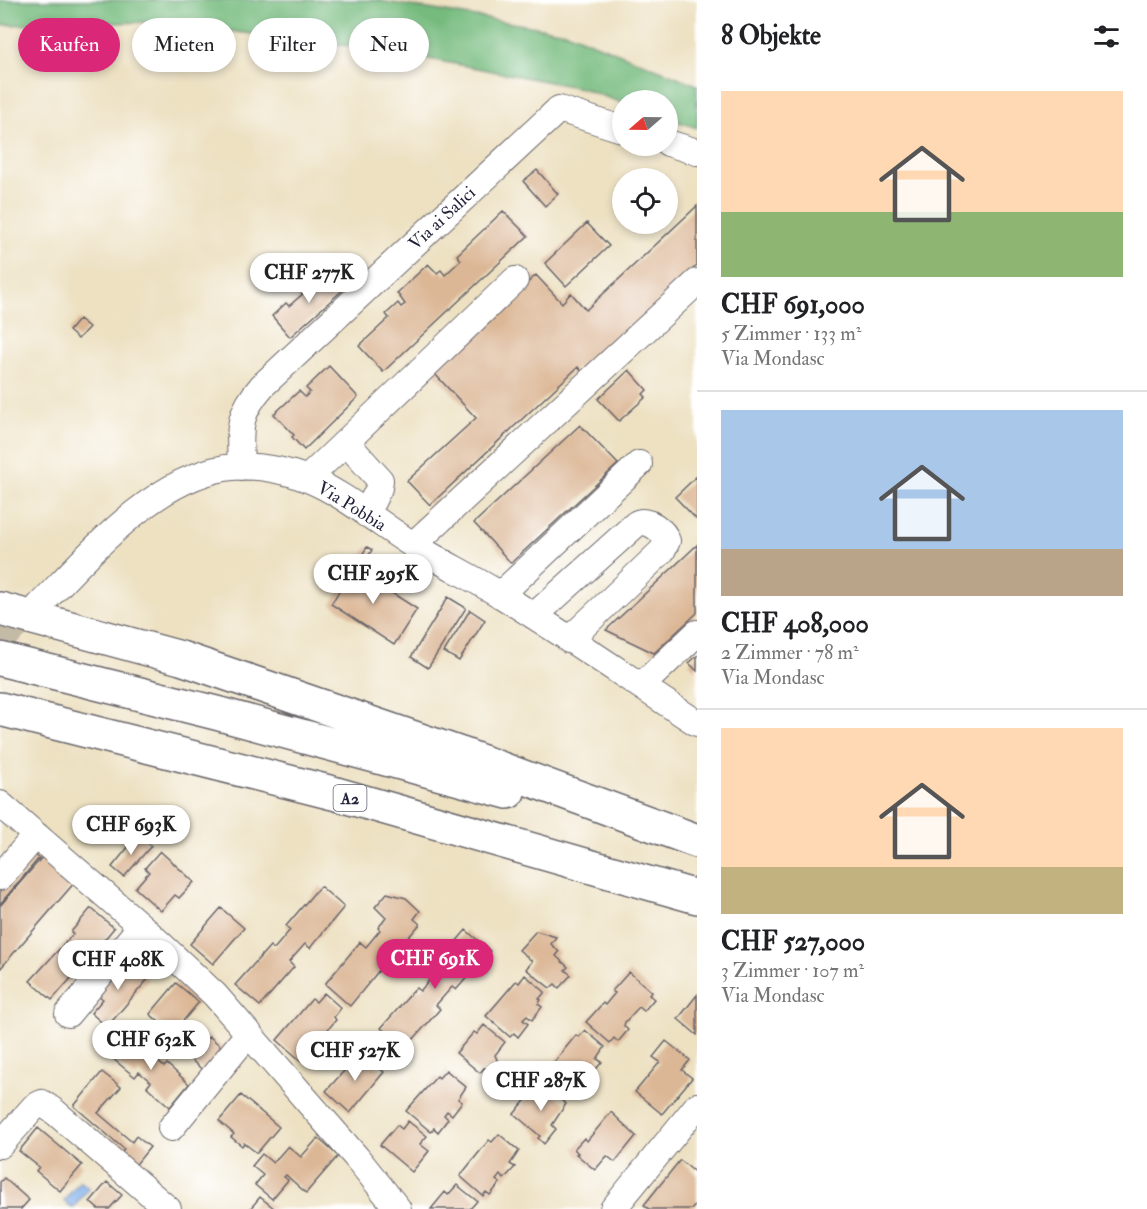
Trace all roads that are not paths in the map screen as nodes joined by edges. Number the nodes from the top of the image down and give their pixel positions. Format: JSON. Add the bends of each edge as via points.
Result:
{"nodes":[{"id":1,"x":612,"y":126,"type":"edge"},
{"id":2,"x":678,"y":146,"type":"edge"},
{"id":3,"x":697,"y":152,"type":"edge"},
{"id":4,"x":515,"y":280,"type":"dead end"},
{"id":5,"x":697,"y":282,"type":"edge"},
{"id":6,"x":346,"y":442,"type":"junction"},
{"id":7,"x":639,"y":464,"type":"dead end"},
{"id":8,"x":241,"y":467,"type":"junction"},
{"id":9,"x":307,"y":479,"type":"junction"},
{"id":10,"x":366,"y":514,"type":"junction"},
{"id":11,"x":413,"y":544,"type":"junction"},
{"id":12,"x":500,"y":595,"type":"junction"},
{"id":13,"x":39,"y":606,"type":"tunnel mouth"},
{"id":14,"x":0,"y":609,"type":"edge"},
{"id":15,"x":534,"y":616,"type":"junction"},
{"id":16,"x":697,"y":633,"type":"edge"},
{"id":17,"x":569,"y":639,"type":"junction"},
{"id":18,"x":0,"y":659,"type":"edge"},
{"id":19,"x":641,"y":686,"type":"junction"},
{"id":20,"x":0,"y":709,"type":"edge"},
{"id":21,"x":697,"y":723,"type":"edge"},
{"id":22,"x":0,"y":804,"type":"edge"},
{"id":23,"x":36,"y":835,"type":"junction"},
{"id":24,"x":697,"y":841,"type":"edge"},
{"id":25,"x":697,"y":846,"type":"edge"},
{"id":26,"x":0,"y":877,"type":"edge"},
{"id":27,"x":697,"y":897,"type":"edge"},
{"id":28,"x":141,"y":926,"type":"junction"},
{"id":29,"x":68,"y":1014,"type":"dead end"},
{"id":30,"x":249,"y":1033,"type":"junction"},
{"id":31,"x":697,"y":1106,"type":"edge"},
{"id":32,"x":171,"y":1128,"type":"dead end"},
{"id":33,"x":0,"y":1145,"type":"edge"},
{"id":34,"x":395,"y":1208,"type":"edge"},
{"id":35,"x":168,"y":1209,"type":"edge"},
{"id":36,"x":613,"y":1209,"type":"edge"}],
"edges":[{"from":1,"to":8,"type":"street","name":"Via ai Salici","via":[[559,109],[251,398],[240,426]]},
{"from":2,"to":3,"type":"street"},
{"from":4,"to":6,"type":"street"},
{"from":5,"to":11,"type":"street"},
{"from":6,"to":9,"type":"street"},
{"from":6,"to":10,"type":"street","via":[[380,480]]},
{"from":7,"to":12,"type":"street"},
{"from":8,"to":9,"type":"street","name":"Via Pobbia","via":[[272,469]]},
{"from":8,"to":13,"type":"street","name":"Via Pobbia","via":[[195,476],[150,501]]},
{"from":9,"to":10,"type":"street","name":"Via Pobbia"},
{"from":10,"to":11,"type":"street","name":"Via Pobbia"},
{"from":11,"to":12,"type":"street","name":"Via Pobbia"},
{"from":12,"to":15,"type":"street","name":"Via Pobbia"},
{"from":14,"to":24,"type":"highway","via":[[181,658],[461,754]]},
{"from":15,"to":17,"type":"street","name":"Via Pobbia"},
{"from":15,"to":17,"type":"street","via":[[636,524],[644,522],[663,534],[667,542],[662,551]]},
{"from":16,"to":19,"type":"street"},
{"from":17,"to":19,"type":"street","name":"Via Pobbia"},
{"from":18,"to":25,"type":"highway","via":[[321,740]]},
{"from":19,"to":21,"type":"street","name":"Via Pobbia"},
{"from":20,"to":27,"type":"highway","number":"A2","via":[[333,794]]},
{"from":22,"to":23,"type":"street"},
{"from":23,"to":26,"type":"street"},
{"from":23,"to":28,"type":"street"},
{"from":28,"to":29,"type":"street"},
{"from":28,"to":30,"type":"street"},
{"from":30,"to":32,"type":"street"},
{"from":30,"to":34,"type":"street"},
{"from":31,"to":36,"type":"street"},
{"from":33,"to":35,"type":"street","via":[[34,1107],[42,1104]]}]}
